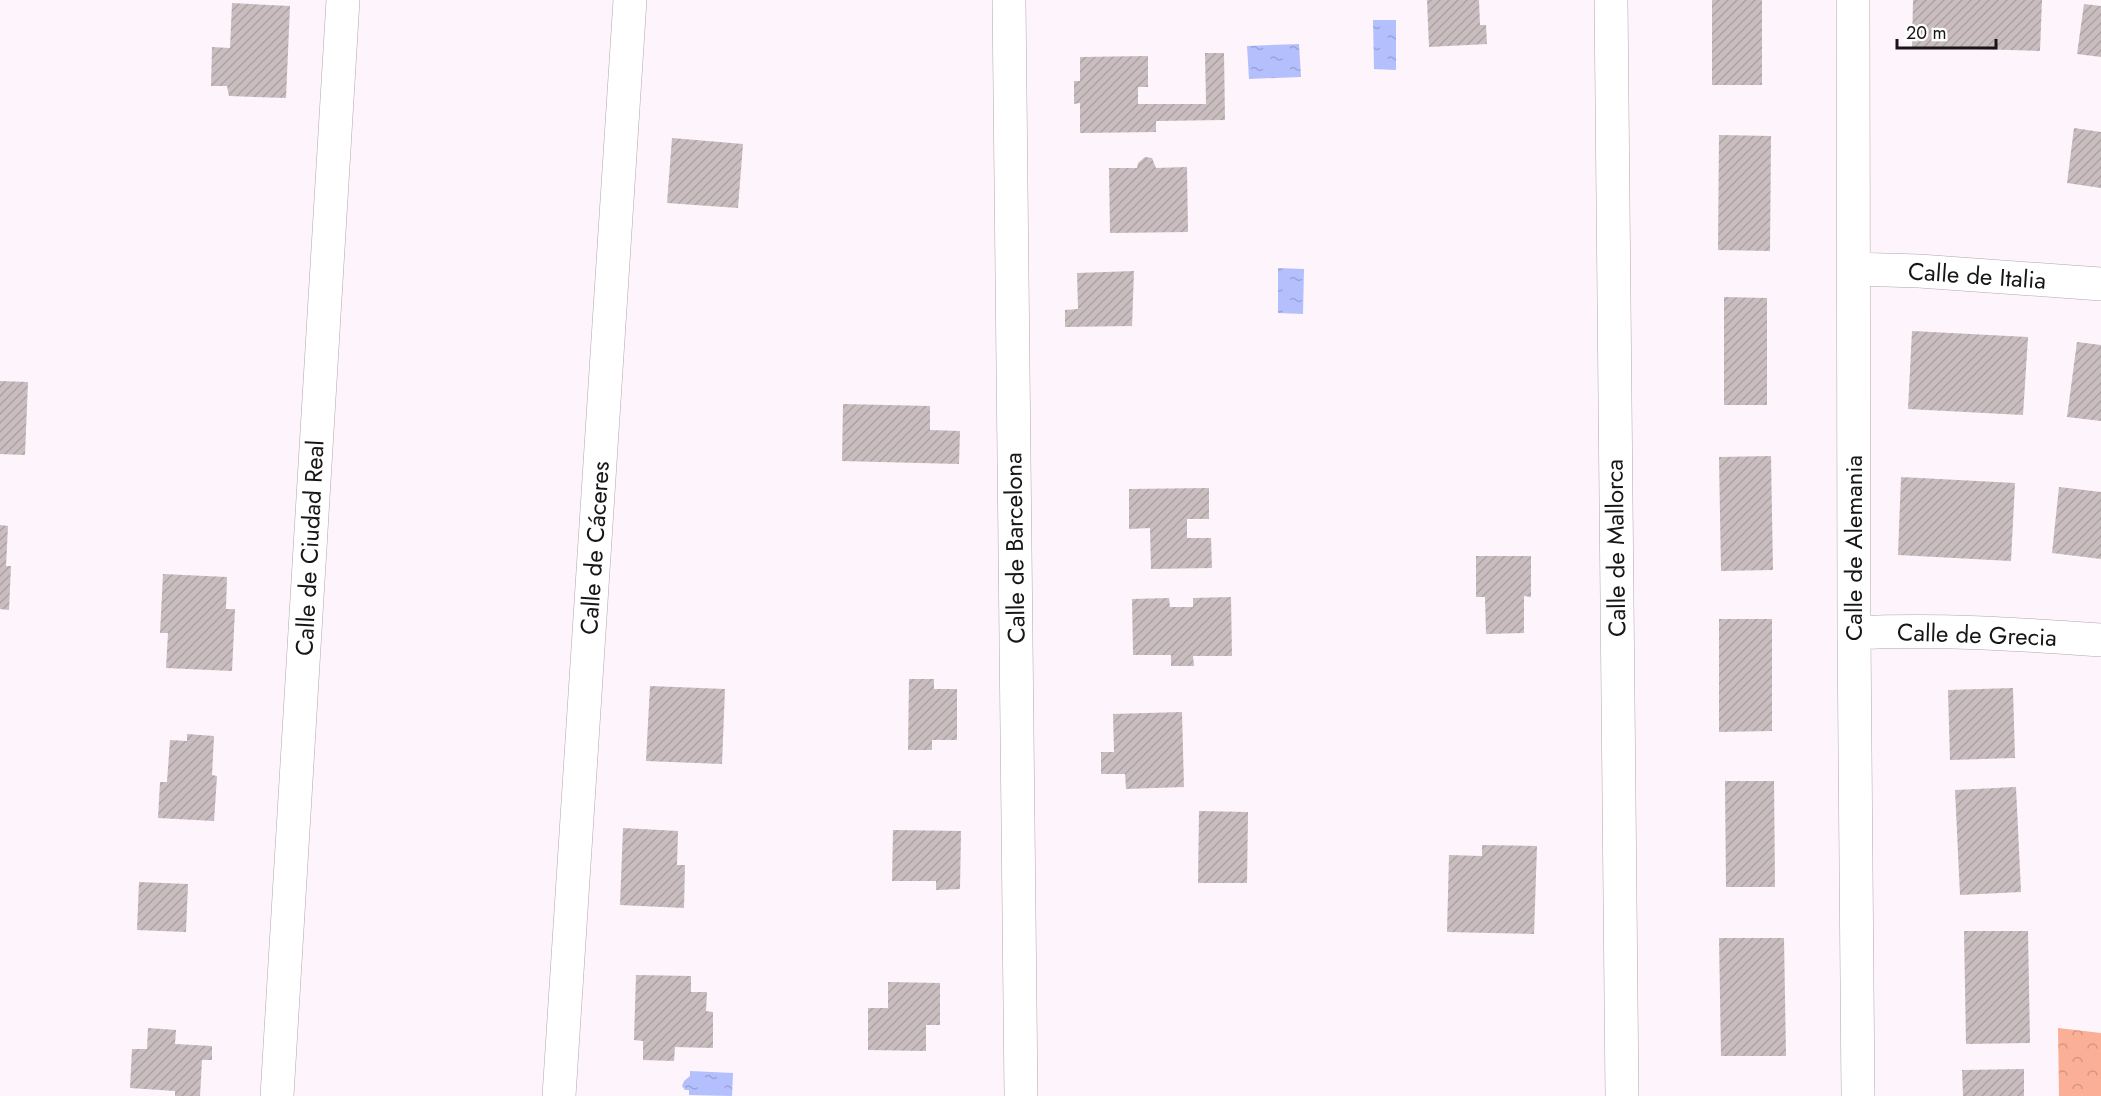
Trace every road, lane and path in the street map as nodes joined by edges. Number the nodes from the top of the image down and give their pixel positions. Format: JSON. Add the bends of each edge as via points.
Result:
{"nodes":[{"id":1,"x":344,"y":0,"type":"edge"},
{"id":2,"x":630,"y":0,"type":"edge"},
{"id":3,"x":1010,"y":0,"type":"edge"},
{"id":4,"x":1611,"y":0,"type":"edge"},
{"id":5,"x":1853,"y":0,"type":"edge"},
{"id":6,"x":1854,"y":269,"type":"junction"},
{"id":7,"x":2101,"y":284,"type":"edge"},
{"id":8,"x":1854,"y":633,"type":"junction"},
{"id":9,"x":2101,"y":640,"type":"edge"},
{"id":10,"x":277,"y":1096,"type":"edge"},
{"id":11,"x":560,"y":1096,"type":"edge"},
{"id":12,"x":1021,"y":1096,"type":"edge"},
{"id":13,"x":1622,"y":1096,"type":"edge"},
{"id":14,"x":1858,"y":1096,"type":"edge"}],
"edges":[{"from":1,"to":10,"type":"street","name":"Calle de Ciudad Real"},
{"from":2,"to":11,"type":"street","name":"Calle de Cáceres"},
{"from":3,"to":12,"type":"street","name":"Calle de Barcelona"},
{"from":4,"to":13,"type":"street","name":"Calle de Mallorca"},
{"from":5,"to":6,"type":"street","name":"Calle de Alemania"},
{"from":6,"to":7,"type":"street","name":"Calle de Italia"},
{"from":6,"to":8,"type":"street","name":"Calle de Alemania"},
{"from":8,"to":9,"type":"street","name":"Calle de Grecia","via":[[1996,632]]},
{"from":8,"to":14,"type":"street","name":"Calle de Alemania"}]}
